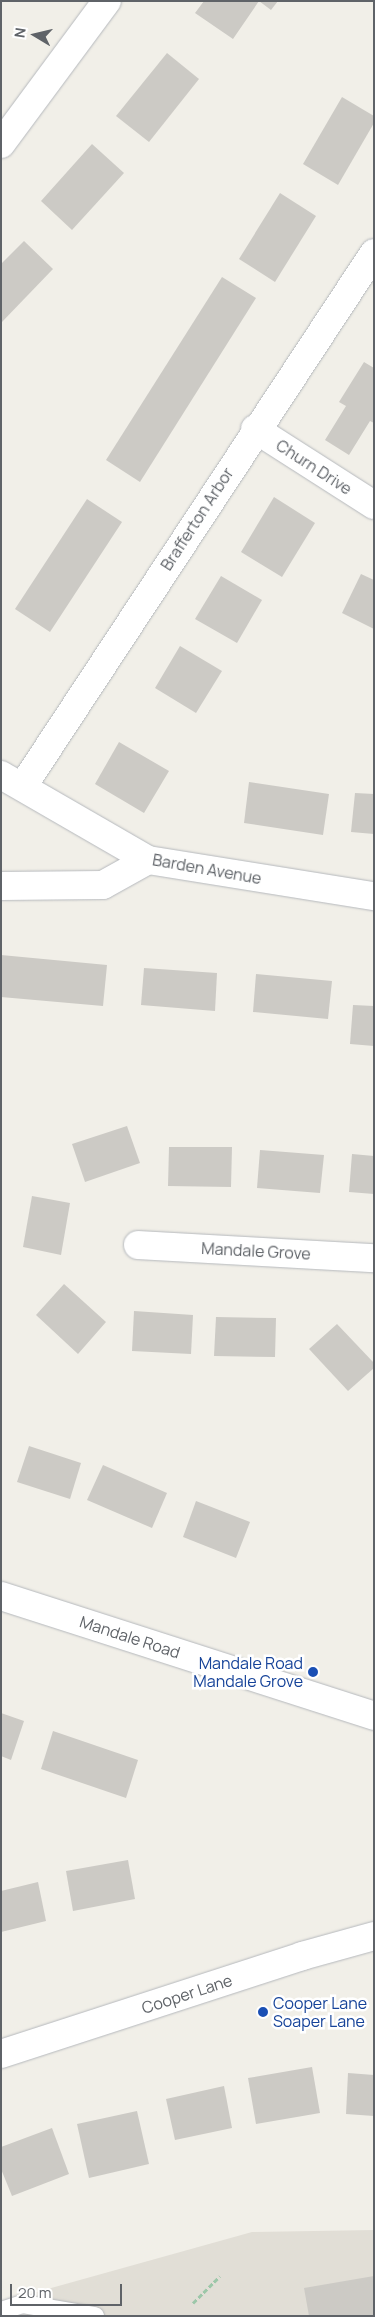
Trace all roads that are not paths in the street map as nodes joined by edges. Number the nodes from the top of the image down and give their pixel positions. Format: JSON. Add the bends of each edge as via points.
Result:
{"nodes":[{"id":1,"x":107,"y":1,"type":"edge"},
{"id":2,"x":1,"y":144,"type":"edge"},
{"id":3,"x":374,"y":253,"type":"edge"},
{"id":4,"x":255,"y":429,"type":"junction"},
{"id":5,"x":374,"y":505,"type":"edge"},
{"id":6,"x":12,"y":780,"type":"edge"},
{"id":7,"x":148,"y":860,"type":"junction"},
{"id":8,"x":1,"y":886,"type":"edge"},
{"id":9,"x":374,"y":896,"type":"edge"},
{"id":10,"x":138,"y":1245,"type":"dead end"},
{"id":11,"x":374,"y":1258,"type":"edge"},
{"id":12,"x":1,"y":1596,"type":"edge"},
{"id":13,"x":374,"y":1716,"type":"edge"},
{"id":14,"x":374,"y":1936,"type":"edge"},
{"id":15,"x":1,"y":2054,"type":"edge"},
{"id":16,"x":1,"y":2311,"type":"edge"},
{"id":17,"x":95,"y":2316,"type":"edge"}],
"edges":[{"from":1,"to":2,"type":"street"},
{"from":3,"to":4,"type":"street","name":"Brafferton Arbor"},
{"from":4,"to":5,"type":"street","name":"Churn Drive"},
{"from":4,"to":6,"type":"street","name":"Brafferton Arbor"},
{"from":6,"to":7,"type":"street","name":"Barden Avenue"},
{"from":7,"to":8,"type":"street","via":[[103,885]]},
{"from":7,"to":9,"type":"street","name":"Barden Avenue"},
{"from":10,"to":11,"type":"street","name":"Mandale Grove"},
{"from":12,"to":13,"type":"street","name":"Mandale Road"},
{"from":14,"to":15,"type":"street","name":"Cooper Lane","via":[[302,1956]]},
{"from":16,"to":17,"type":"lane","via":[[23,2304]]}]}
